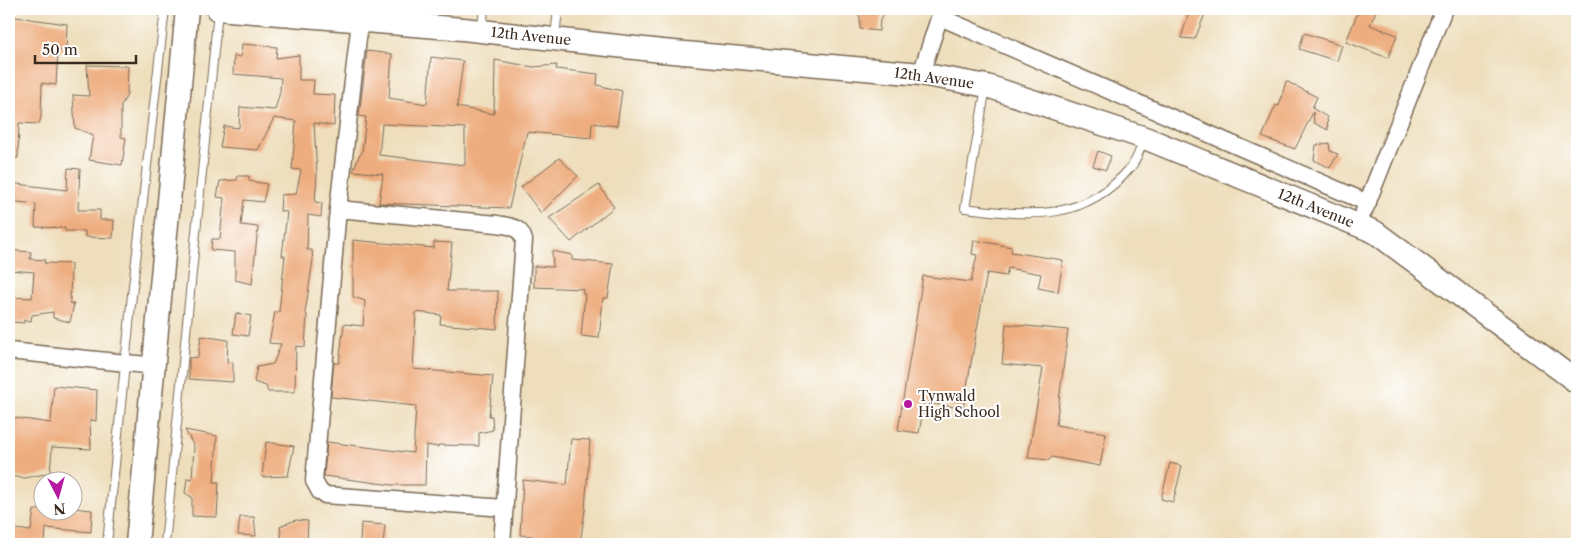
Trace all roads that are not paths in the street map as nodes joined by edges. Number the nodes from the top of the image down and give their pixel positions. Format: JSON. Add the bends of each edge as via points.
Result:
{"nodes":[{"id":1,"x":164,"y":9,"type":"edge"},
{"id":2,"x":187,"y":9,"type":"edge"},
{"id":3,"x":218,"y":9,"type":"edge"},
{"id":4,"x":558,"y":9,"type":"edge"},
{"id":5,"x":1444,"y":9,"type":"edge"},
{"id":6,"x":312,"y":13,"type":"edge"},
{"id":7,"x":941,"y":13,"type":"edge"},
{"id":8,"x":482,"y":20,"type":"edge"},
{"id":9,"x":360,"y":21,"type":"junction"},
{"id":10,"x":555,"y":39,"type":"junction"},
{"id":11,"x":921,"y":74,"type":"junction"},
{"id":12,"x":986,"y":86,"type":"junction"},
{"id":13,"x":1145,"y":138,"type":"junction"},
{"id":14,"x":1368,"y":203,"type":"junction"},
{"id":15,"x":338,"y":209,"type":"junction"},
{"id":16,"x":1357,"y":224,"type":"junction"},
{"id":17,"x":9,"y":351,"type":"edge"},
{"id":18,"x":126,"y":363,"type":"junction"},
{"id":19,"x":156,"y":366,"type":"junction"},
{"id":20,"x":1577,"y":382,"type":"edge"},
{"id":21,"x":505,"y":508,"type":"junction"},
{"id":22,"x":107,"y":544,"type":"edge"},
{"id":23,"x":137,"y":544,"type":"edge"},
{"id":24,"x":165,"y":544,"type":"edge"},
{"id":25,"x":502,"y":544,"type":"edge"}],
"edges":[{"from":1,"to":18,"type":"lane"},
{"from":2,"to":19,"type":"street"},
{"from":3,"to":6,"type":"street","name":"12th Avenue"},
{"from":3,"to":24,"type":"lane"},
{"from":4,"to":10,"type":"lane"},
{"from":5,"to":14,"type":"street"},
{"from":6,"to":9,"type":"street","name":"12th Avenue"},
{"from":7,"to":11,"type":"street"},
{"from":7,"to":14,"type":"street"},
{"from":8,"to":9,"type":"street","name":"12th Avenue"},
{"from":8,"to":10,"type":"street","name":"12th Avenue"},
{"from":9,"to":15,"type":"street"},
{"from":10,"to":11,"type":"street","name":"12th Avenue"},
{"from":11,"to":12,"type":"street","name":"12th Avenue"},
{"from":12,"to":13,"type":"street","name":"12th Avenue"},
{"from":12,"to":13,"type":"lane","via":[[965,208],[1023,214],[1065,211],[1096,199],[1131,166]]},
{"from":13,"to":16,"type":"street","name":"12th Avenue"},
{"from":14,"to":16,"type":"street"},
{"from":15,"to":21,"type":"street","via":[[496,224],[518,228],[523,233]]},
{"from":15,"to":21,"type":"street","via":[[313,475],[316,487],[325,495]]},
{"from":16,"to":20,"type":"street","name":"12th Avenue","via":[[1384,238]]},
{"from":17,"to":18,"type":"street"},
{"from":18,"to":19,"type":"street"},
{"from":18,"to":22,"type":"lane"},
{"from":19,"to":23,"type":"street"},
{"from":21,"to":25,"type":"street"}]}
